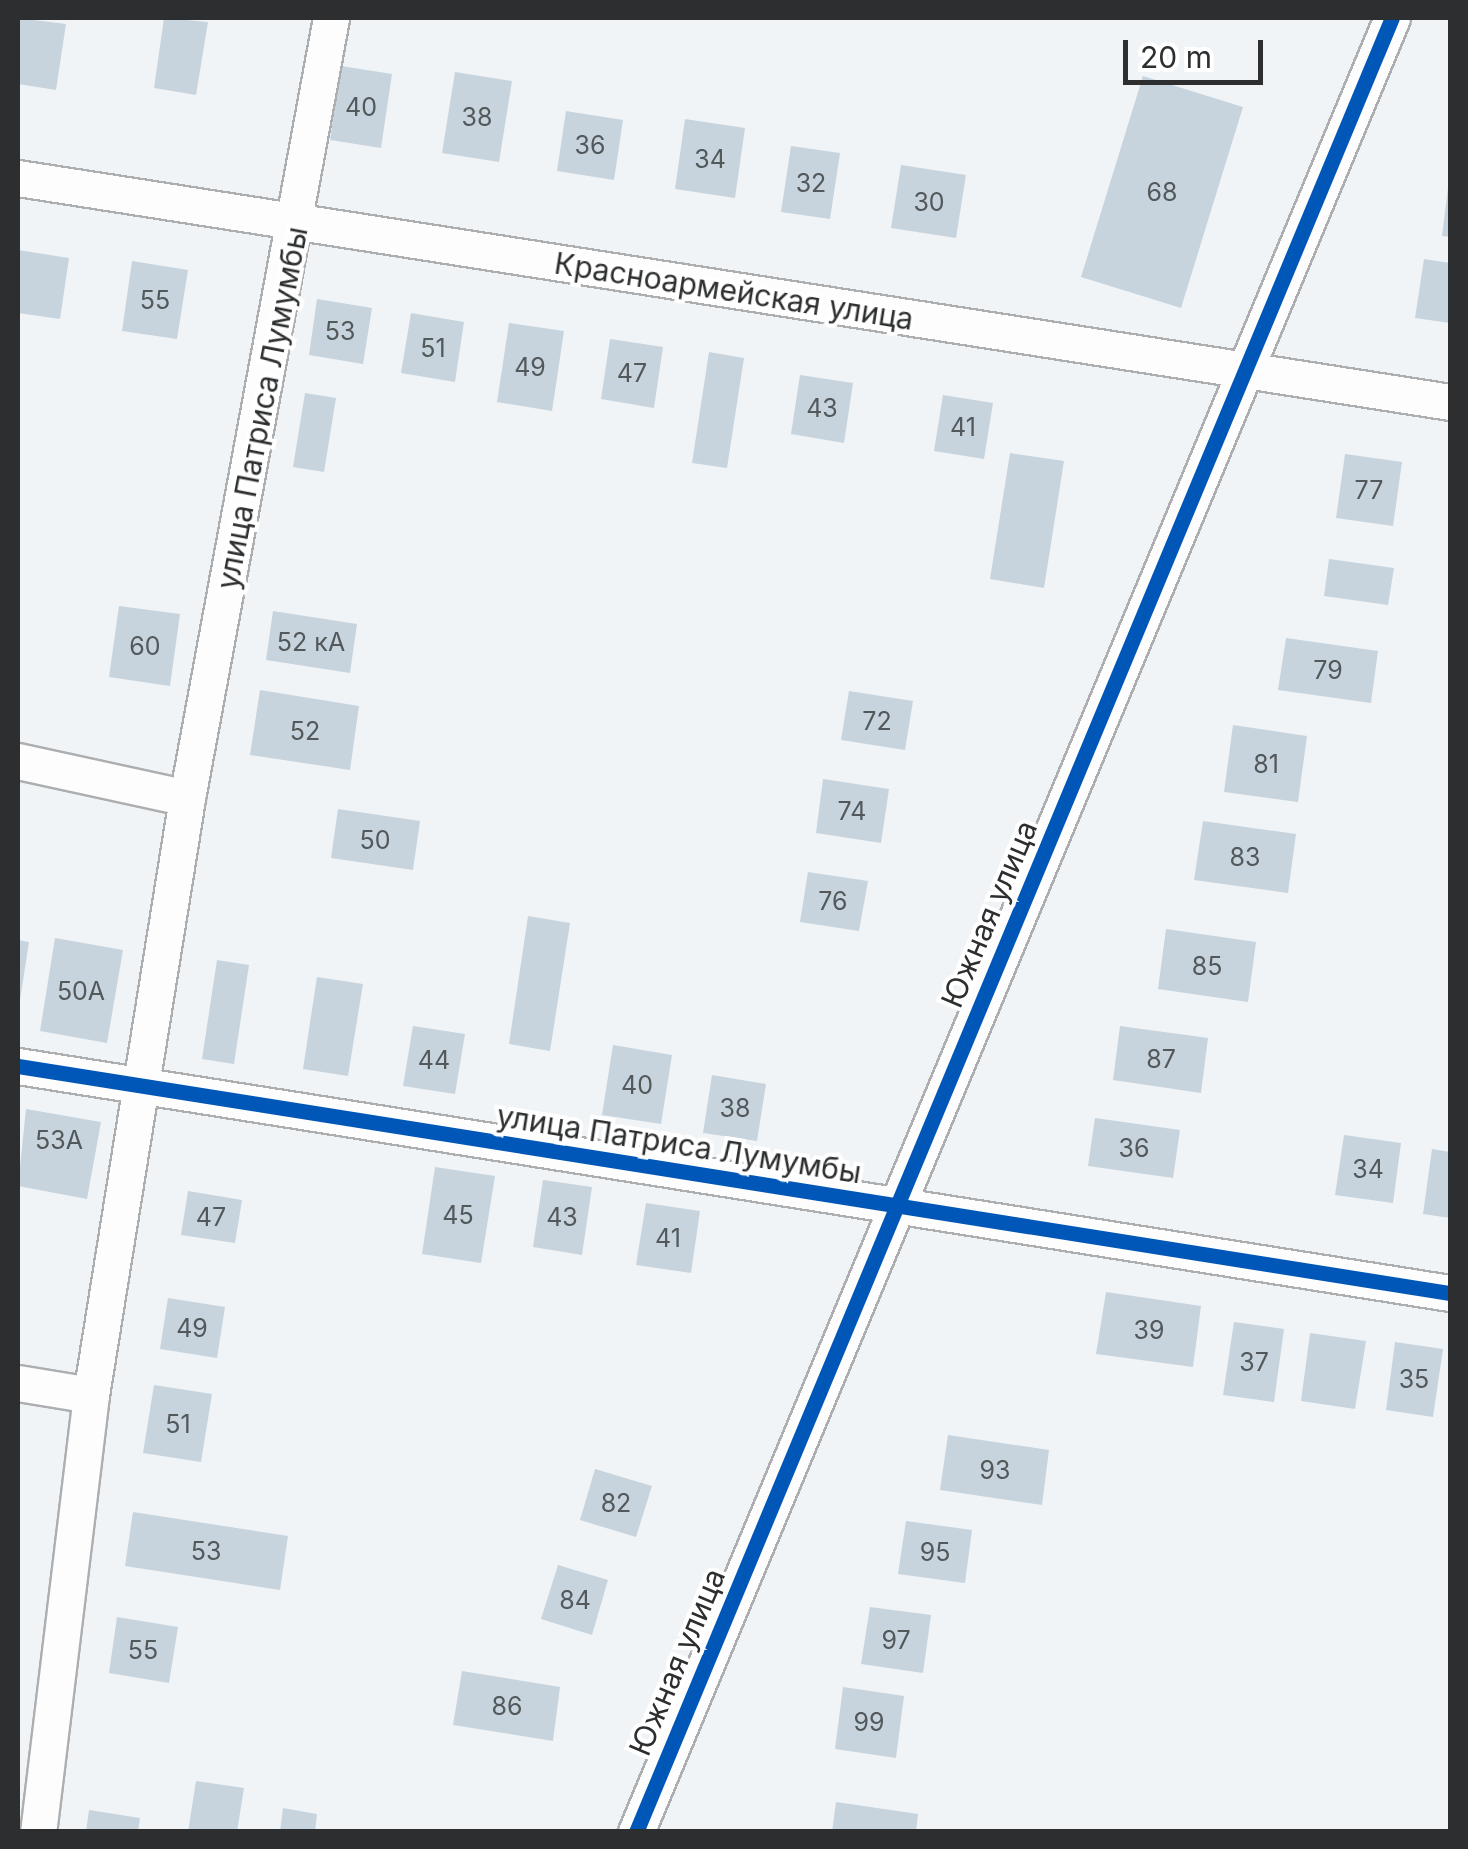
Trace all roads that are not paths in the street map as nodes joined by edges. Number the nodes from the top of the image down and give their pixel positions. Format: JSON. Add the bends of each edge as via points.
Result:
{"nodes":[{"id":1,"x":331,"y":18,"type":"edge"},
{"id":2,"x":1392,"y":18,"type":"edge"},
{"id":3,"x":18,"y":178,"type":"edge"},
{"id":4,"x":298,"y":223,"type":"junction"},
{"id":5,"x":1245,"y":372,"type":"junction"},
{"id":6,"x":1450,"y":402,"type":"edge"},
{"id":7,"x":18,"y":761,"type":"edge"},
{"id":8,"x":187,"y":798,"type":"junction"},
{"id":9,"x":18,"y":1066,"type":"edge"},
{"id":10,"x":140,"y":1086,"type":"junction"},
{"id":11,"x":897,"y":1206,"type":"junction"},
{"id":12,"x":1450,"y":1293,"type":"edge"},
{"id":13,"x":18,"y":1383,"type":"edge"},
{"id":14,"x":90,"y":1395,"type":"junction"},
{"id":15,"x":38,"y":1832,"type":"edge"},
{"id":16,"x":636,"y":1832,"type":"edge"}],
"edges":[{"from":1,"to":4,"type":"street","name":"улица Патриса Лумумбы"},
{"from":2,"to":5,"type":"street","name":"Южная улица"},
{"from":3,"to":4,"type":"street","name":"Красноармейская улица"},
{"from":4,"to":5,"type":"street","name":"Красноармейская улица"},
{"from":4,"to":8,"type":"street","name":"улица Патриса Лумумбы"},
{"from":5,"to":6,"type":"street","name":"Красноармейская улица"},
{"from":5,"to":11,"type":"street","name":"Южная улица"},
{"from":7,"to":8,"type":"street"},
{"from":8,"to":10,"type":"street","name":"улица Патриса Лумумбы"},
{"from":9,"to":10,"type":"street","name":"улица Патриса Лумумбы"},
{"from":10,"to":11,"type":"street","name":"улица Патриса Лумумбы"},
{"from":10,"to":14,"type":"street","name":"улица Патриса Лумумбы"},
{"from":11,"to":12,"type":"street","name":"улица Патриса Лумумбы"},
{"from":11,"to":16,"type":"street","name":"Южная улица"},
{"from":13,"to":14,"type":"street"},
{"from":14,"to":15,"type":"street","name":"улица Патриса Лумумбы"}]}
